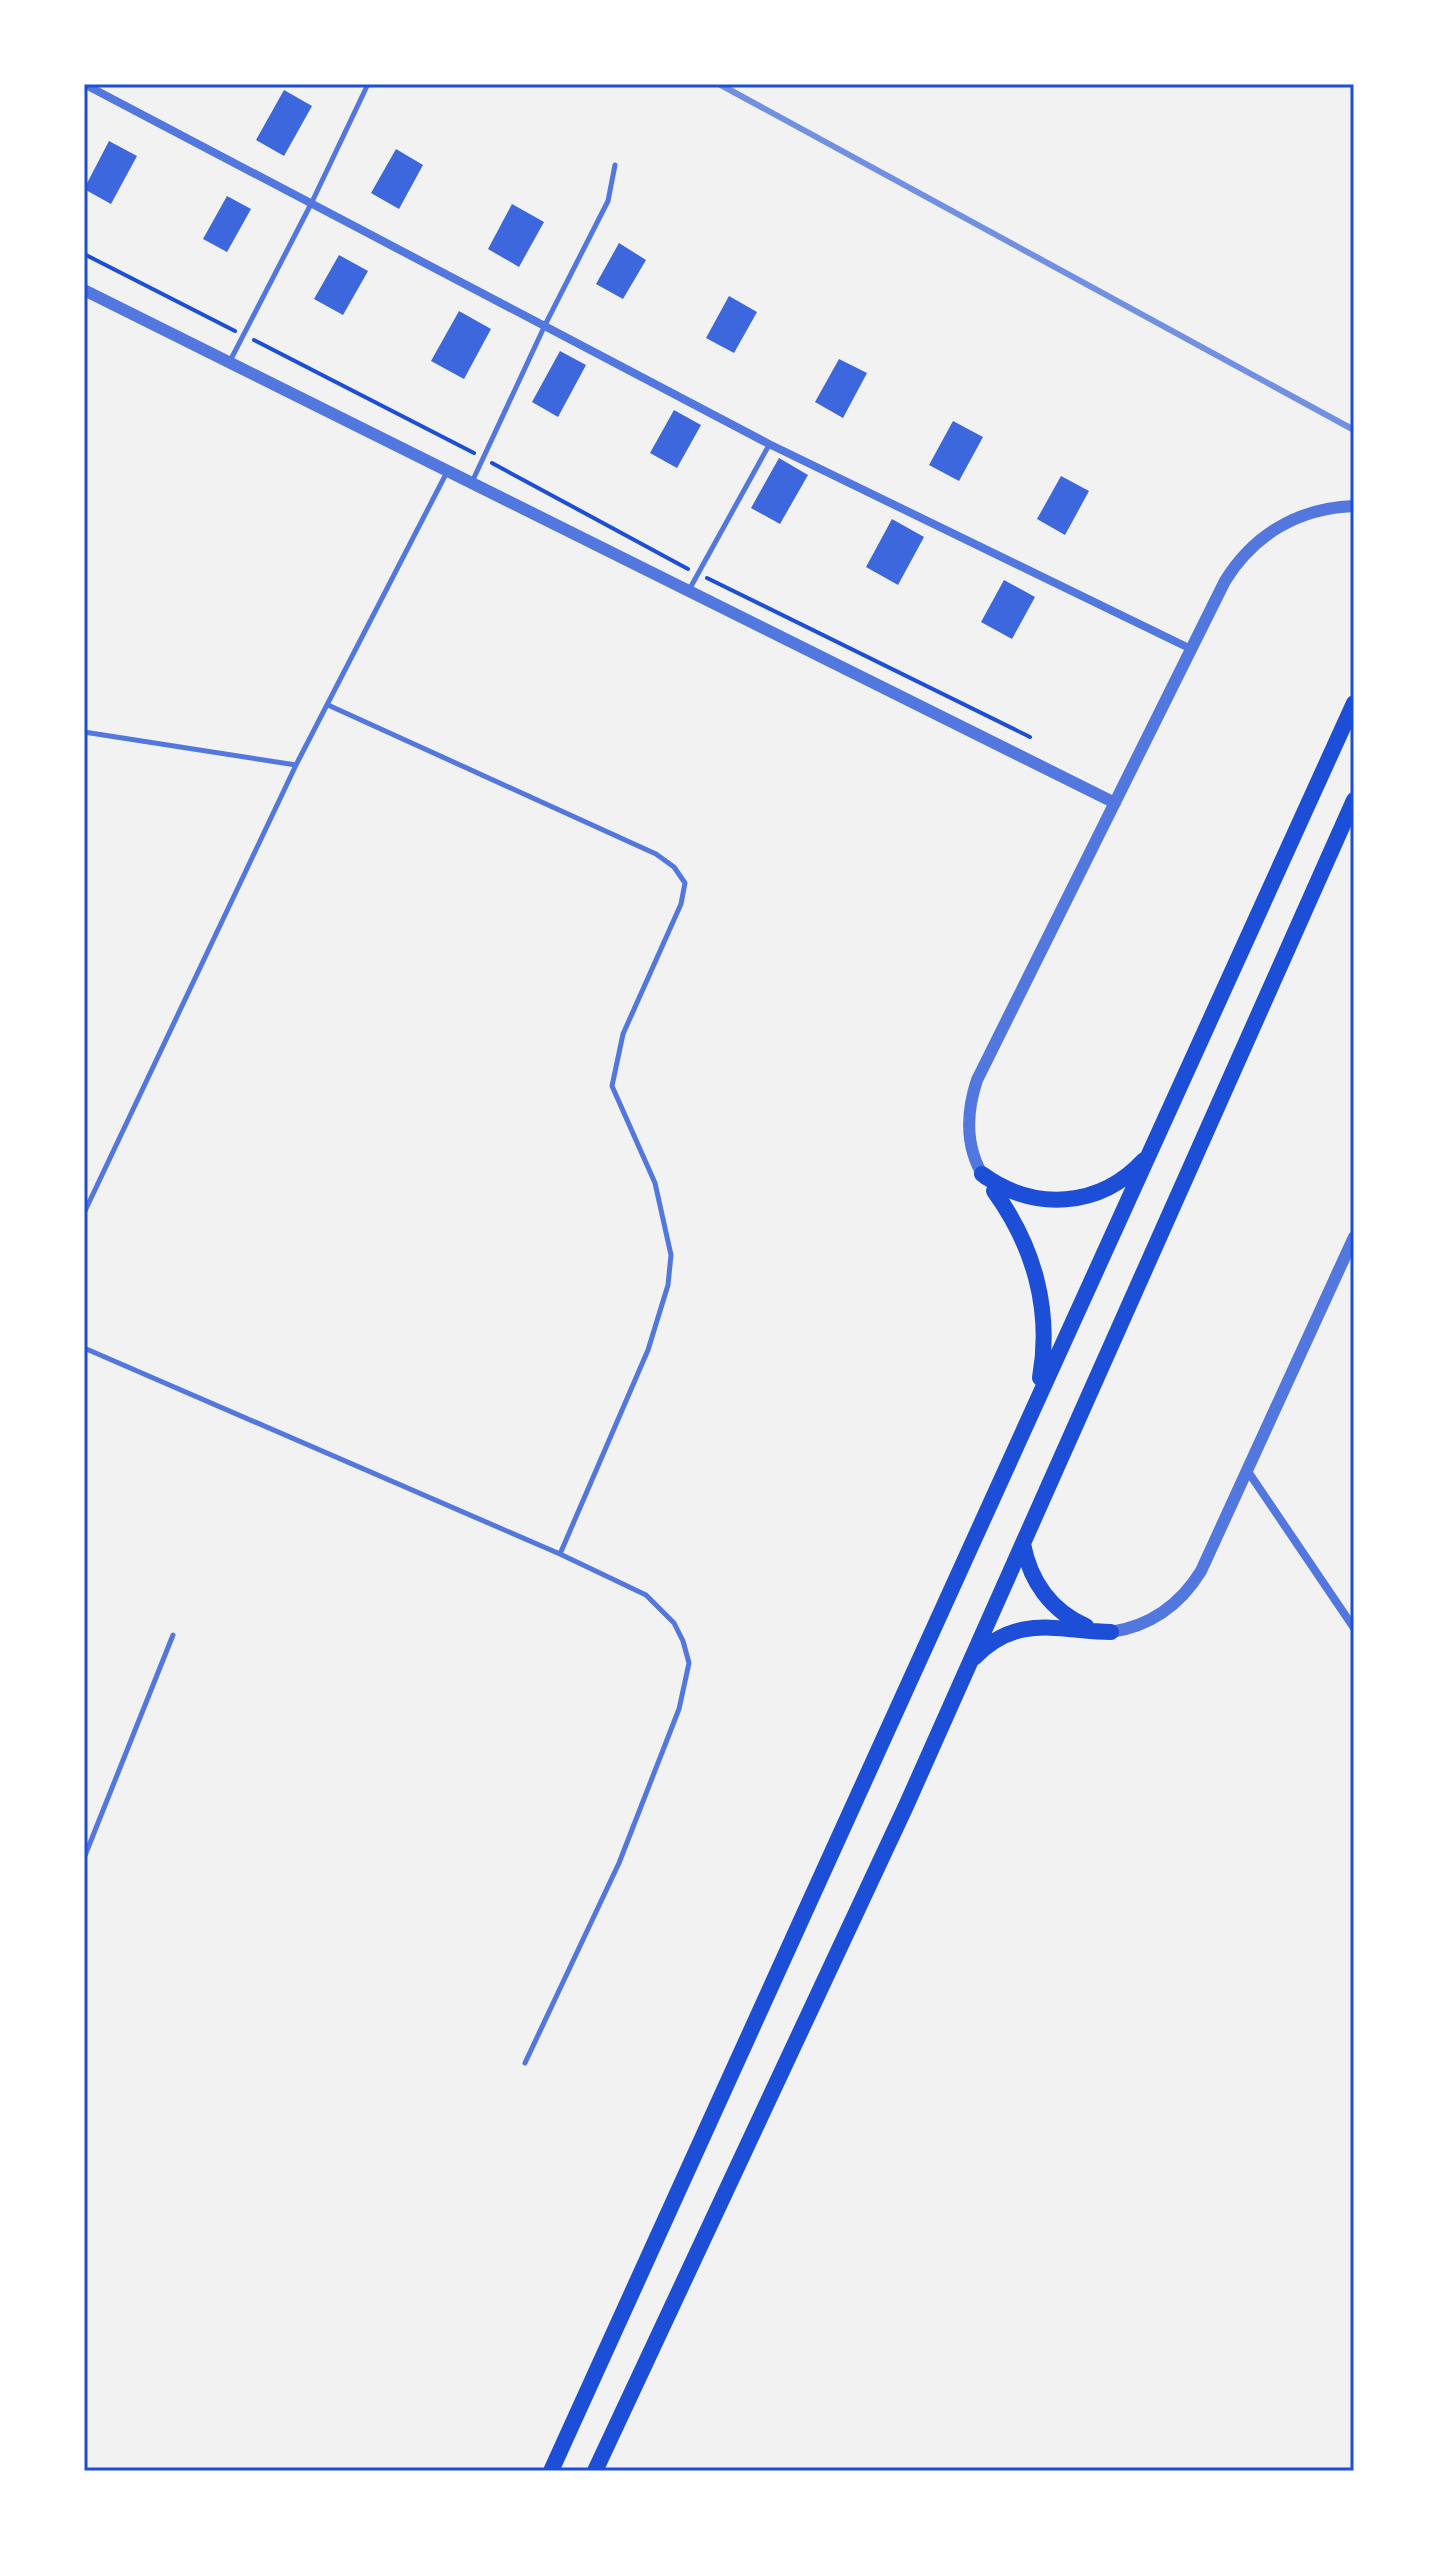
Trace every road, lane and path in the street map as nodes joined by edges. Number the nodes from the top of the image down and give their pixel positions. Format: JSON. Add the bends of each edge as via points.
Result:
{"nodes":[{"id":1,"x":84,"y":84,"type":"edge"},
{"id":2,"x":368,"y":84,"type":"edge"},
{"id":3,"x":615,"y":165,"type":"dead end"},
{"id":4,"x":311,"y":204,"type":"junction"},
{"id":5,"x":84,"y":254,"type":"edge"},
{"id":6,"x":84,"y":290,"type":"edge"},
{"id":7,"x":545,"y":325,"type":"junction"},
{"id":8,"x":243,"y":335,"type":"junction"},
{"id":9,"x":229,"y":362,"type":"junction"},
{"id":10,"x":769,"y":444,"type":"junction"},
{"id":11,"x":483,"y":458,"type":"junction"},
{"id":12,"x":447,"y":471,"type":"junction"},
{"id":13,"x":472,"y":483,"type":"junction"},
{"id":14,"x":1354,"y":506,"type":"edge"},
{"id":15,"x":698,"y":574,"type":"junction"},
{"id":16,"x":689,"y":591,"type":"junction"},
{"id":17,"x":1191,"y":649,"type":"junction"},
{"id":18,"x":1354,"y":703,"type":"edge"},
{"id":19,"x":328,"y":705,"type":"junction"},
{"id":20,"x":84,"y":732,"type":"edge"},
{"id":21,"x":1030,"y":737,"type":"dead end"},
{"id":22,"x":296,"y":765,"type":"junction"},
{"id":23,"x":1354,"y":800,"type":"edge"},
{"id":24,"x":1115,"y":803,"type":"junction"},
{"id":25,"x":1158,"y":1138,"type":"junction"},
{"id":26,"x":982,"y":1174,"type":"junction"},
{"id":27,"x":994,"y":1191,"type":"joint"},
{"id":28,"x":84,"y":1213,"type":"edge"},
{"id":29,"x":1354,"y":1237,"type":"edge"},
{"id":30,"x":84,"y":1348,"type":"edge"},
{"id":31,"x":1034,"y":1405,"type":"junction"},
{"id":32,"x":1247,"y":1470,"type":"junction"},
{"id":33,"x":1023,"y":1544,"type":"junction"},
{"id":34,"x":560,"y":1554,"type":"junction"},
{"id":35,"x":1354,"y":1628,"type":"edge"},
{"id":36,"x":1111,"y":1632,"type":"junction"},
{"id":37,"x":173,"y":1635,"type":"dead end"},
{"id":38,"x":970,"y":1662,"type":"junction"},
{"id":39,"x":84,"y":1858,"type":"edge"},
{"id":40,"x":525,"y":2063,"type":"dead end"},
{"id":41,"x":551,"y":2471,"type":"edge"},
{"id":42,"x":595,"y":2471,"type":"edge"}],
"edges":[{"from":1,"to":4,"type":"street"},
{"from":2,"to":4,"type":"lane"},
{"from":3,"to":7,"type":"lane","via":[[608,201]]},
{"from":4,"to":7,"type":"street"},
{"from":4,"to":8,"type":"lane"},
{"from":5,"to":8,"type":"path"},
{"from":6,"to":9,"type":"street"},
{"from":7,"to":10,"type":"street"},
{"from":7,"to":11,"type":"lane"},
{"from":8,"to":9,"type":"lane"},
{"from":8,"to":11,"type":"path"},
{"from":9,"to":12,"type":"street"},
{"from":10,"to":15,"type":"lane"},
{"from":10,"to":17,"type":"street"},
{"from":11,"to":13,"type":"lane"},
{"from":11,"to":15,"type":"path"},
{"from":12,"to":13,"type":"street"},
{"from":12,"to":19,"type":"lane"},
{"from":13,"to":16,"type":"street"},
{"from":14,"to":17,"type":"street","via":[[1303,515],[1258,541],[1225,581]]},
{"from":15,"to":16,"type":"lane"},
{"from":15,"to":21,"type":"path"},
{"from":16,"to":24,"type":"street"},
{"from":17,"to":24,"type":"street"},
{"from":18,"to":25,"type":"highway"},
{"from":19,"to":22,"type":"lane"},
{"from":19,"to":34,"type":"lane","via":[[656,854],[685,883],[681,904],[623,1034],[612,1086],[655,1183],[671,1255],[668,1285],[648,1350]]},
{"from":20,"to":22,"type":"lane"},
{"from":22,"to":28,"type":"lane"},
{"from":23,"to":33,"type":"highway"},
{"from":24,"to":26,"type":"street","via":[[977,1080],[968,1127]]},
{"from":25,"to":26,"type":"highway","via":[[1128,1176],[1073,1200],[1025,1196]]},
{"from":25,"to":31,"type":"highway"},
{"from":26,"to":27,"type":"street"},
{"from":27,"to":31,"type":"highway","via":[[1023,1239],[1040,1293],[1044,1349]]},
{"from":29,"to":32,"type":"street"},
{"from":30,"to":34,"type":"lane"},
{"from":31,"to":41,"type":"highway"},
{"from":32,"to":35,"type":"street"},
{"from":32,"to":36,"type":"street","via":[[1187,1592],[1158,1616]]},
{"from":33,"to":36,"type":"highway","via":[[1032,1576],[1052,1603],[1079,1623]]},
{"from":33,"to":38,"type":"highway"},
{"from":34,"to":40,"type":"lane","via":[[646,1595],[674,1623],[689,1663],[679,1709],[619,1863]]},
{"from":36,"to":38,"type":"highway","via":[[1022,1629],[989,1645]]},
{"from":37,"to":39,"type":"lane"},
{"from":38,"to":42,"type":"highway"}]}
